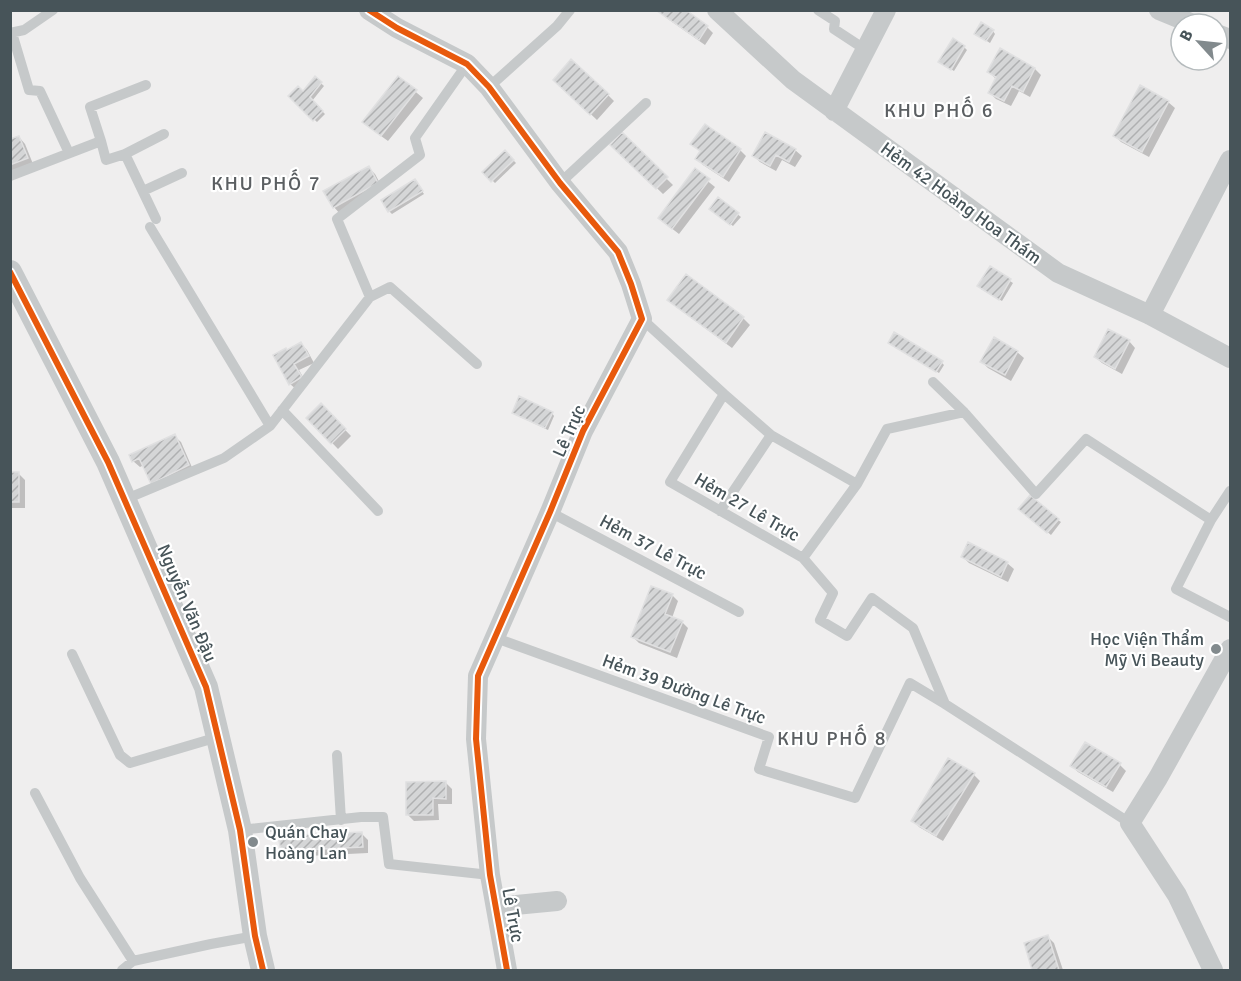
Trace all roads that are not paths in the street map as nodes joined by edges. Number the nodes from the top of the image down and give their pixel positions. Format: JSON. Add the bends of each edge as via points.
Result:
{"nodes":[{"id":1,"x":53,"y":10,"type":"edge"},
{"id":2,"x":369,"y":10,"type":"edge"},
{"id":3,"x":570,"y":10,"type":"edge"},
{"id":4,"x":717,"y":10,"type":"edge"},
{"id":5,"x":818,"y":10,"type":"edge"},
{"id":6,"x":886,"y":10,"type":"edge"},
{"id":7,"x":11,"y":33,"type":"edge"},
{"id":8,"x":866,"y":50,"type":"junction"},
{"id":9,"x":467,"y":64,"type":"junction"},
{"id":10,"x":146,"y":85,"type":"dead end"},
{"id":11,"x":489,"y":87,"type":"junction"},
{"id":12,"x":646,"y":103,"type":"dead end"},
{"id":13,"x":834,"y":111,"type":"junction"},
{"id":14,"x":164,"y":134,"type":"dead end"},
{"id":15,"x":101,"y":141,"type":"junction"},
{"id":16,"x":69,"y":153,"type":"junction"},
{"id":17,"x":125,"y":154,"type":"junction"},
{"id":18,"x":1230,"y":160,"type":"edge"},
{"id":19,"x":182,"y":172,"type":"dead end"},
{"id":20,"x":10,"y":176,"type":"edge"},
{"id":21,"x":560,"y":183,"type":"junction"},
{"id":22,"x":143,"y":191,"type":"junction"},
{"id":23,"x":10,"y":272,"type":"edge"},
{"id":24,"x":370,"y":297,"type":"junction"},
{"id":25,"x":1150,"y":315,"type":"junction"},
{"id":26,"x":642,"y":319,"type":"junction"},
{"id":27,"x":1230,"y":358,"type":"edge"},
{"id":28,"x":477,"y":364,"type":"dead end"},
{"id":29,"x":933,"y":382,"type":"dead end"},
{"id":30,"x":724,"y":394,"type":"junction"},
{"id":31,"x":282,"y":410,"type":"junction"},
{"id":32,"x":964,"y":412,"type":"junction"},
{"id":33,"x":270,"y":426,"type":"junction"},
{"id":34,"x":771,"y":435,"type":"junction"},
{"id":35,"x":856,"y":484,"type":"junction"},
{"id":36,"x":1230,"y":491,"type":"edge"},
{"id":37,"x":126,"y":499,"type":"junction"},
{"id":38,"x":378,"y":511,"type":"dead end"},
{"id":39,"x":720,"y":511,"type":"junction"},
{"id":40,"x":550,"y":512,"type":"junction"},
{"id":41,"x":1211,"y":520,"type":"junction"},
{"id":42,"x":802,"y":558,"type":"junction"},
{"id":43,"x":739,"y":612,"type":"dead end"},
{"id":44,"x":1230,"y":617,"type":"edge"},
{"id":45,"x":496,"y":638,"type":"junction"},
{"id":46,"x":1230,"y":649,"type":"edge"},
{"id":47,"x":72,"y":654,"type":"dead end"},
{"id":48,"x":945,"y":704,"type":"junction"},
{"id":49,"x":218,"y":737,"type":"junction"},
{"id":50,"x":337,"y":755,"type":"dead end"},
{"id":51,"x":35,"y":793,"type":"dead end"},
{"id":52,"x":341,"y":820,"type":"junction"},
{"id":53,"x":1131,"y":823,"type":"junction"},
{"id":54,"x":240,"y":830,"type":"junction"},
{"id":55,"x":490,"y":875,"type":"junction"},
{"id":56,"x":557,"y":901,"type":"dead end"},
{"id":57,"x":496,"y":907,"type":"junction"},
{"id":58,"x":255,"y":936,"type":"junction"},
{"id":59,"x":133,"y":961,"type":"junction"},
{"id":60,"x":122,"y":970,"type":"edge"},
{"id":61,"x":263,"y":970,"type":"edge"},
{"id":62,"x":507,"y":970,"type":"edge"},
{"id":63,"x":1213,"y":970,"type":"edge"}],
"edges":[{"from":1,"to":7,"type":"lane","via":[[24,30]]},
{"from":2,"to":9,"type":"street"},
{"from":3,"to":11,"type":"lane"},
{"from":4,"to":13,"type":"street","name":"Hẻm 42 Hoàng Hoa Thám","via":[[793,80]]},
{"from":5,"to":8,"type":"lane","via":[[835,21],[834,29]]},
{"from":6,"to":8,"type":"street"},
{"from":7,"to":16,"type":"lane","via":[[29,90],[40,92]]},
{"from":8,"to":13,"type":"street"},
{"from":9,"to":11,"type":"street"},
{"from":9,"to":24,"type":"lane","via":[[416,138],[420,156],[337,219]]},
{"from":10,"to":15,"type":"lane","via":[[90,107]]},
{"from":11,"to":21,"type":"street"},
{"from":12,"to":21,"type":"lane"},
{"from":13,"to":25,"type":"street","name":"Hẻm 42 Hoàng Hoa Thám","via":[[1059,273]]},
{"from":14,"to":17,"type":"lane"},
{"from":15,"to":16,"type":"lane"},
{"from":15,"to":17,"type":"lane","via":[[106,160]]},
{"from":16,"to":20,"type":"lane"},
{"from":17,"to":22,"type":"lane"},
{"from":18,"to":25,"type":"street"},
{"from":19,"to":22,"type":"lane"},
{"from":21,"to":26,"type":"street","via":[[618,252]]},
{"from":22,"to":33,"type":"lane","via":[[153,223]]},
{"from":23,"to":37,"type":"street","name":"Nguyễn Văn Đậu"},
{"from":24,"to":28,"type":"lane","via":[[390,286]]},
{"from":24,"to":31,"type":"lane"},
{"from":25,"to":27,"type":"street","name":"Hẻm 42 Hoàng Hoa Thám"},
{"from":26,"to":30,"type":"lane"},
{"from":26,"to":40,"type":"street","name":"Lê Trực","via":[[583,431]]},
{"from":29,"to":32,"type":"lane"},
{"from":30,"to":34,"type":"lane"},
{"from":30,"to":39,"type":"lane","name":"Hẻm 27 Lê Trực","via":[[670,482]]},
{"from":31,"to":33,"type":"lane"},
{"from":31,"to":38,"type":"lane"},
{"from":32,"to":35,"type":"lane","name":"Hẻm 27 Lê Trực","via":[[887,429]]},
{"from":32,"to":41,"type":"lane","via":[[1036,494],[1086,439]]},
{"from":33,"to":37,"type":"lane","via":[[224,458]]},
{"from":34,"to":35,"type":"lane"},
{"from":34,"to":39,"type":"lane"},
{"from":35,"to":42,"type":"lane","name":"Hẻm 27 Lê Trực"},
{"from":36,"to":41,"type":"lane"},
{"from":37,"to":49,"type":"street","name":"Nguyễn Văn Đậu","via":[[206,687]]},
{"from":39,"to":42,"type":"lane","name":"Hẻm 27 Lê Trực"},
{"from":40,"to":43,"type":"lane","name":"Hẻm 37 Lê Trực"},
{"from":40,"to":45,"type":"street","name":"Lê Trực"},
{"from":41,"to":44,"type":"lane","via":[[1176,589]]},
{"from":42,"to":48,"type":"lane","via":[[833,593],[820,620],[847,636],[872,598],[913,628]]},
{"from":45,"to":48,"type":"lane","name":"Hẻm 39 Đường Lê Trực","via":[[769,737],[759,769],[855,798],[910,683]]},
{"from":45,"to":55,"type":"street","name":"Lê Trực","via":[[478,676],[476,739]]},
{"from":46,"to":53,"type":"street"},
{"from":47,"to":49,"type":"lane","via":[[120,755],[130,763]]},
{"from":48,"to":53,"type":"lane"},
{"from":49,"to":54,"type":"street","name":"Nguyễn Văn Đậu"},
{"from":50,"to":52,"type":"lane"},
{"from":51,"to":59,"type":"lane","via":[[80,878]]},
{"from":52,"to":54,"type":"lane"},
{"from":52,"to":55,"type":"lane","via":[[382,817],[388,864]]},
{"from":53,"to":63,"type":"street","via":[[1177,895]]},
{"from":54,"to":58,"type":"street","name":"Nguyễn Văn Đậu"},
{"from":55,"to":57,"type":"street","name":"Lê Trực"},
{"from":56,"to":57,"type":"street"},
{"from":57,"to":62,"type":"street","name":"Lê Trực"},
{"from":58,"to":59,"type":"lane"},
{"from":58,"to":61,"type":"street","name":"Nguyễn Văn Đậu"},
{"from":59,"to":60,"type":"lane"}]}
